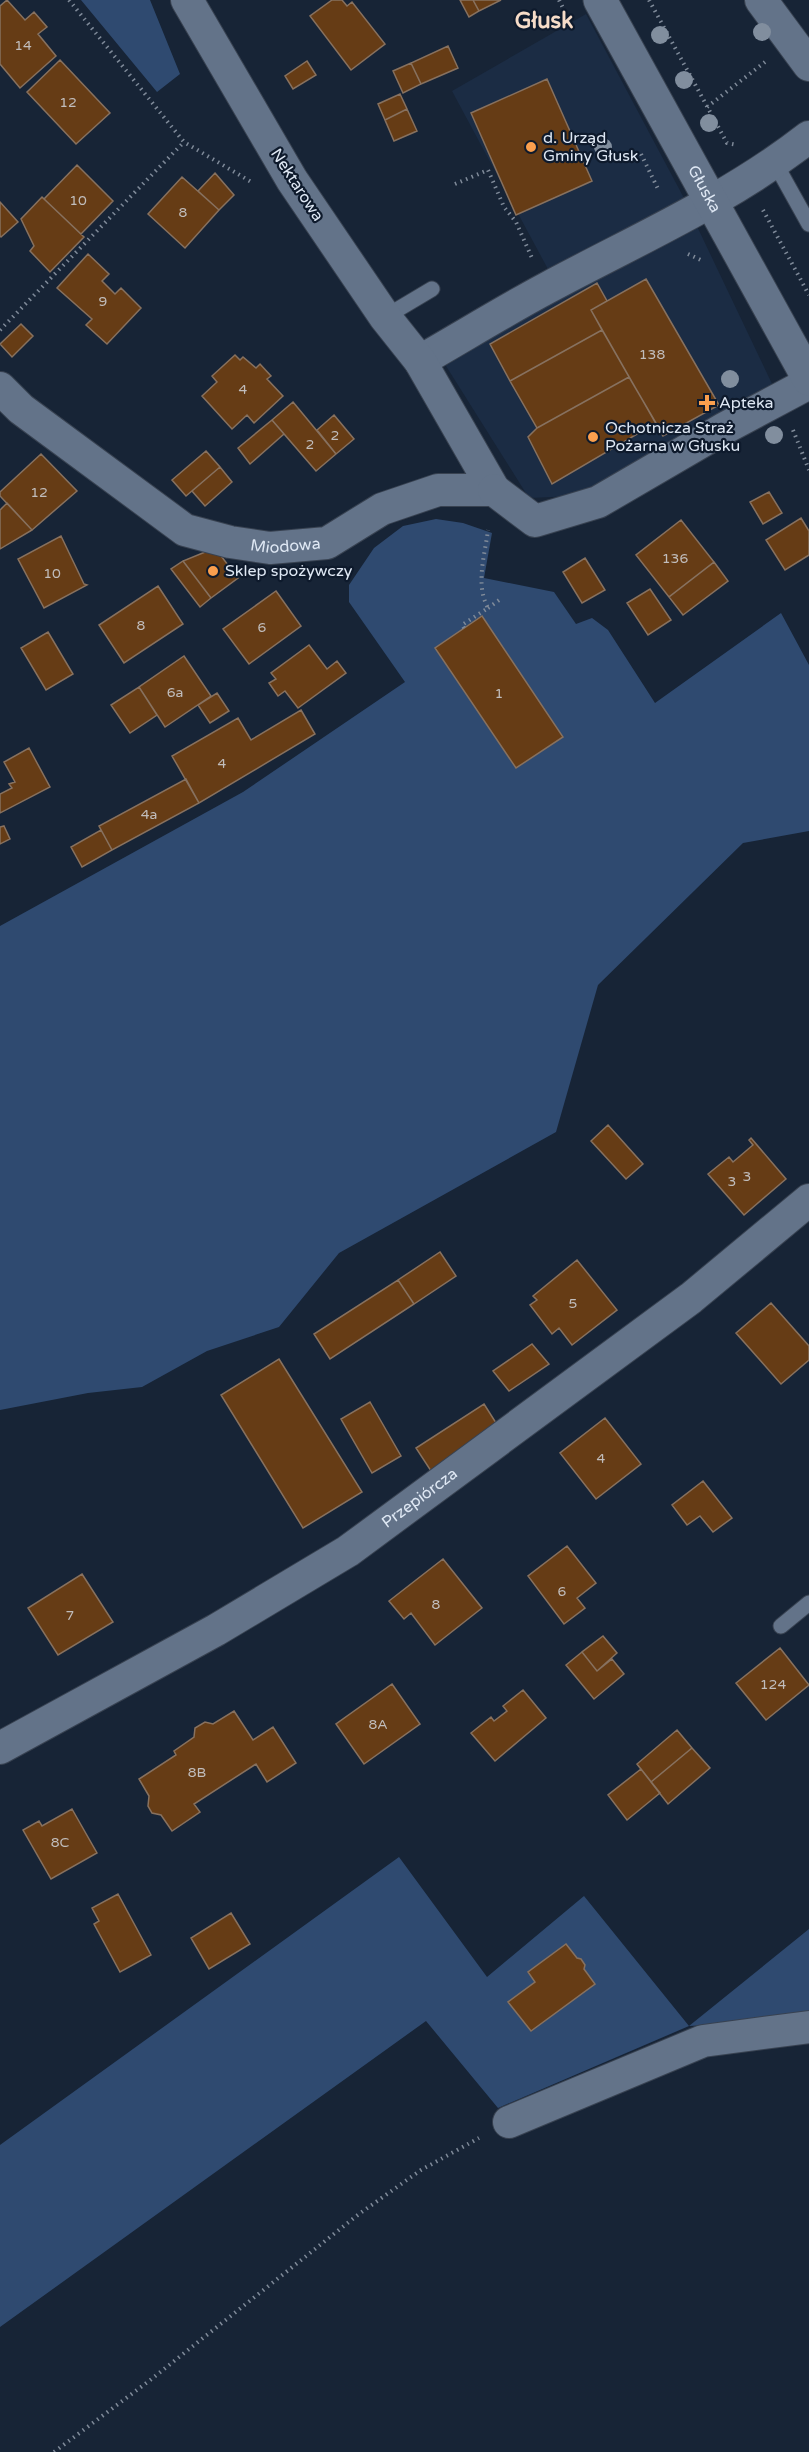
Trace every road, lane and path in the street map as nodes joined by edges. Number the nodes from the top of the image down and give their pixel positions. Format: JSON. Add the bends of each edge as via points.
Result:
{"nodes":[{"id":1,"x":69,"y":0,"type":"edge"},
{"id":2,"x":186,"y":0,"type":"edge"},
{"id":3,"x":559,"y":0,"type":"edge"},
{"id":4,"x":600,"y":0,"type":"edge"},
{"id":5,"x":649,"y":0,"type":"edge"},
{"id":6,"x":761,"y":0,"type":"edge"},
{"id":7,"x":564,"y":10,"type":"dead end"},
{"id":8,"x":800,"y":53,"type":"edge"},
{"id":9,"x":708,"y":107,"type":"junction"},
{"id":10,"x":671,"y":128,"type":"junction"},
{"id":11,"x":809,"y":137,"type":"edge"},
{"id":12,"x":184,"y":142,"type":"junction"},
{"id":13,"x":773,"y":165,"type":"junction"},
{"id":14,"x":292,"y":180,"type":"junction"},
{"id":15,"x":455,"y":184,"type":"dead end"},
{"id":16,"x":712,"y":203,"type":"junction"},
{"id":17,"x":809,"y":224,"type":"edge"},
{"id":18,"x":652,"y":233,"type":"junction"},
{"id":19,"x":531,"y":256,"type":"dead end"},
{"id":20,"x":705,"y":262,"type":"dead end"},
{"id":21,"x":432,"y":289,"type":"dead end"},
{"id":22,"x":385,"y":317,"type":"junction"},
{"id":23,"x":0,"y":330,"type":"edge"},
{"id":24,"x":420,"y":361,"type":"junction"},
{"id":25,"x":809,"y":381,"type":"edge"},
{"id":26,"x":0,"y":388,"type":"edge"},
{"id":27,"x":781,"y":399,"type":"junction"},
{"id":28,"x":809,"y":470,"type":"edge"},
{"id":29,"x":494,"y":490,"type":"junction"},
{"id":30,"x":502,"y":598,"type":"dead end"},
{"id":31,"x":488,"y":608,"type":"junction"},
{"id":32,"x":465,"y":628,"type":"dead end"},
{"id":33,"x":809,"y":1200,"type":"edge"},
{"id":34,"x":809,"y":1603,"type":"edge"},
{"id":35,"x":782,"y":1626,"type":"dead end"},
{"id":36,"x":0,"y":1748,"type":"edge"},
{"id":37,"x":809,"y":2027,"type":"edge"},
{"id":38,"x":509,"y":2122,"type":"joint"},
{"id":39,"x":54,"y":2452,"type":"edge"}],
"edges":[{"from":1,"to":12,"type":"path"},
{"from":2,"to":14,"type":"street","name":"Nektarowa"},
{"from":3,"to":7,"type":"path"},
{"from":4,"to":10,"type":"street","name":"Głuska"},
{"from":5,"to":9,"type":"path"},
{"from":6,"to":8,"type":"street"},
{"from":8,"to":9,"type":"path"},
{"from":9,"to":10,"type":"path"},
{"from":9,"to":13,"type":"path","via":[[727,143],[761,150]]},
{"from":10,"to":16,"type":"street","name":"Głuska"},
{"from":10,"to":18,"type":"path","via":[[638,147],[663,199],[639,215]]},
{"from":11,"to":13,"type":"street"},
{"from":12,"to":14,"type":"path","via":[[250,183]]},
{"from":12,"to":23,"type":"path"},
{"from":13,"to":16,"type":"street"},
{"from":13,"to":17,"type":"lane"},
{"from":14,"to":22,"type":"street","name":"Nektarowa"},
{"from":15,"to":19,"type":"path","via":[[488,170]]},
{"from":16,"to":18,"type":"street"},
{"from":16,"to":25,"type":"street","name":"Głuska"},
{"from":18,"to":20,"type":"path","via":[[664,259],[688,254]]},
{"from":18,"to":24,"type":"street"},
{"from":21,"to":22,"type":"lane"},
{"from":22,"to":24,"type":"street","name":"Nektarowa"},
{"from":24,"to":29,"type":"street"},
{"from":25,"to":27,"type":"street"},
{"from":26,"to":29,"type":"street","name":"Miodowa","via":[[21,410],[185,530],[230,542],[270,548],[327,543],[382,509],[438,490]]},
{"from":27,"to":28,"type":"path"},
{"from":27,"to":29,"type":"street","via":[[598,502],[535,521]]},
{"from":29,"to":31,"type":"path","via":[[480,583]]},
{"from":30,"to":31,"type":"path"},
{"from":31,"to":32,"type":"path","via":[[462,624]]},
{"from":33,"to":36,"type":"street","name":"Przepiórcza","via":[[691,1298],[348,1551],[216,1630]]},
{"from":34,"to":35,"type":"lane"},
{"from":37,"to":38,"type":"street","via":[[703,2041]]},
{"from":38,"to":39,"type":"path","via":[[421,2170],[359,2214]]}]}
